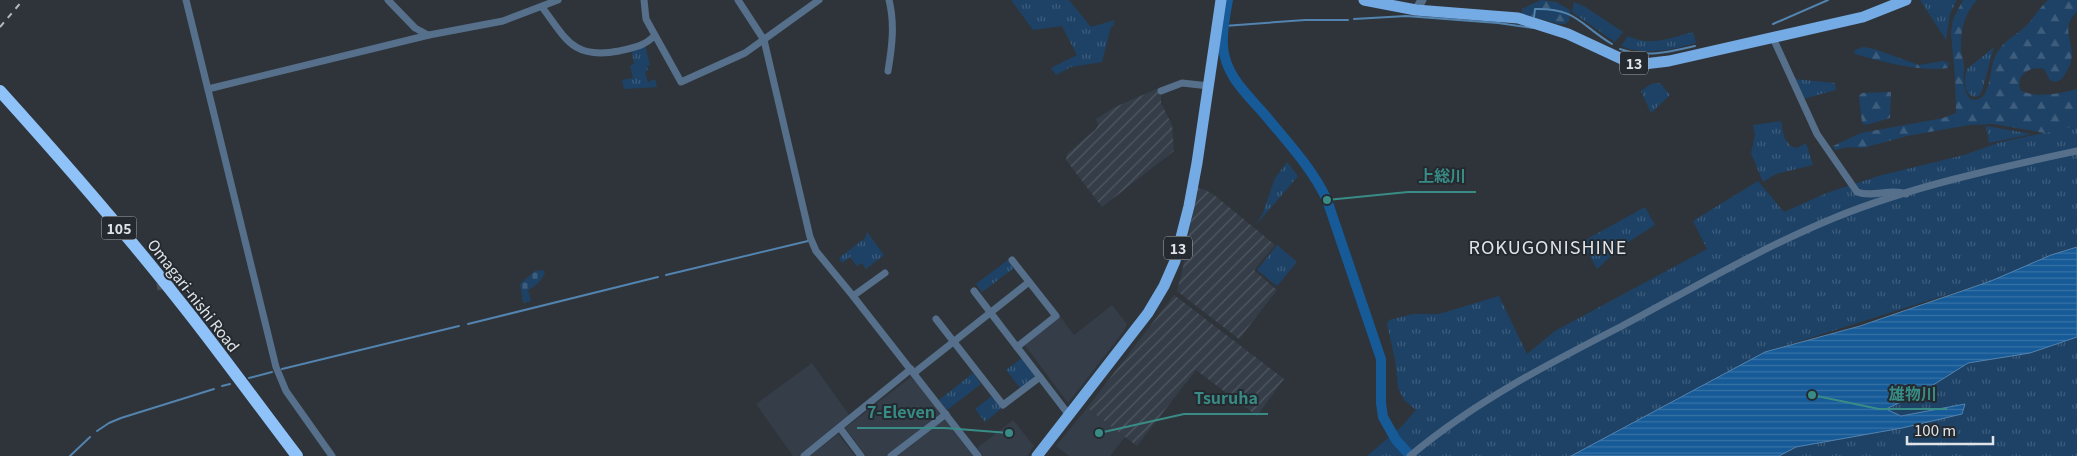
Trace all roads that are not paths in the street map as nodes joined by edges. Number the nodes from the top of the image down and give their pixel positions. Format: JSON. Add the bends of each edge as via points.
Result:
{"nodes":[{"id":1,"x":186,"y":0,"type":"edge"},
{"id":2,"x":388,"y":0,"type":"edge"},
{"id":3,"x":558,"y":0,"type":"edge"},
{"id":4,"x":644,"y":0,"type":"edge"},
{"id":5,"x":738,"y":0,"type":"edge"},
{"id":6,"x":820,"y":0,"type":"edge"},
{"id":7,"x":889,"y":0,"type":"edge"},
{"id":8,"x":1222,"y":0,"type":"edge"},
{"id":9,"x":1364,"y":0,"type":"edge"},
{"id":10,"x":1906,"y":0,"type":"edge"},
{"id":11,"x":1419,"y":5,"type":"edge"},
{"id":12,"x":542,"y":6,"type":"junction"},
{"id":13,"x":429,"y":35,"type":"junction"},
{"id":14,"x":654,"y":36,"type":"junction"},
{"id":15,"x":1773,"y":38,"type":"junction"},
{"id":16,"x":764,"y":40,"type":"junction"},
{"id":17,"x":888,"y":71,"type":"dead end"},
{"id":18,"x":1209,"y":86,"type":"junction"},
{"id":19,"x":208,"y":89,"type":"junction"},
{"id":20,"x":0,"y":91,"type":"edge"},
{"id":21,"x":1160,"y":91,"type":"dead end"},
{"id":22,"x":2077,"y":151,"type":"edge"},
{"id":23,"x":1906,"y":194,"type":"junction"},
{"id":24,"x":1012,"y":260,"type":"dead end"},
{"id":25,"x":885,"y":273,"type":"dead end"},
{"id":26,"x":1029,"y":282,"type":"junction"},
{"id":27,"x":974,"y":291,"type":"dead end"},
{"id":28,"x":853,"y":296,"type":"junction"},
{"id":29,"x":990,"y":312,"type":"junction"},
{"id":30,"x":936,"y":319,"type":"dead end"},
{"id":31,"x":953,"y":342,"type":"junction"},
{"id":32,"x":1017,"y":347,"type":"junction"},
{"id":33,"x":232,"y":370,"type":"junction"},
{"id":34,"x":912,"y":371,"type":"junction"},
{"id":35,"x":1040,"y":377,"type":"junction"},
{"id":36,"x":946,"y":414,"type":"junction"},
{"id":37,"x":1069,"y":415,"type":"junction"},
{"id":38,"x":840,"y":428,"type":"junction"},
{"id":39,"x":297,"y":456,"type":"edge"},
{"id":40,"x":304,"y":456,"type":"edge"},
{"id":41,"x":332,"y":456,"type":"edge"},
{"id":42,"x":804,"y":456,"type":"edge"},
{"id":43,"x":860,"y":456,"type":"edge"},
{"id":44,"x":891,"y":456,"type":"edge"},
{"id":45,"x":978,"y":456,"type":"edge"},
{"id":46,"x":1037,"y":456,"type":"edge"},
{"id":47,"x":1410,"y":456,"type":"edge"}],
"edges":[{"from":1,"to":19,"type":"street"},
{"from":2,"to":13,"type":"street","via":[[415,28]]},
{"from":3,"to":12,"type":"street"},
{"from":4,"to":14,"type":"street","via":[[646,19]]},
{"from":5,"to":16,"type":"street"},
{"from":6,"to":16,"type":"street"},
{"from":7,"to":17,"type":"street","via":[[893,43]]},
{"from":8,"to":18,"type":"main road","number":"13"},
{"from":9,"to":11,"type":"main road","number":"13"},
{"from":10,"to":15,"type":"main road","number":"13","via":[[1863,17]]},
{"from":11,"to":15,"type":"main road","number":"13","via":[[1518,18],[1568,34],[1624,60],[1644,64]]},
{"from":12,"to":13,"type":"street","via":[[503,21]]},
{"from":12,"to":14,"type":"street","via":[[572,45],[587,52],[603,54],[632,48]]},
{"from":13,"to":19,"type":"street"},
{"from":14,"to":16,"type":"street","via":[[681,82],[745,53]]},
{"from":15,"to":23,"type":"street","via":[[1817,134],[1857,192],[1898,191]]},
{"from":16,"to":28,"type":"street","via":[[810,237],[816,251]]},
{"from":18,"to":21,"type":"street","via":[[1182,82]]},
{"from":18,"to":37,"type":"main road","number":"13","via":[[1189,206],[1175,261],[1148,313]]},
{"from":19,"to":41,"type":"street","via":[[276,367],[286,392]]},
{"from":20,"to":33,"type":"highway","name":"Omagari-nishi Road","number":"105","via":[[97,201]]},
{"from":22,"to":23,"type":"street"},
{"from":23,"to":47,"type":"street","via":[[1834,218],[1757,255],[1519,380],[1467,413]]},
{"from":24,"to":26,"type":"street"},
{"from":25,"to":28,"type":"street"},
{"from":26,"to":29,"type":"street"},
{"from":26,"to":32,"type":"street","via":[[1056,316]]},
{"from":27,"to":29,"type":"street"},
{"from":28,"to":34,"type":"street"},
{"from":29,"to":31,"type":"street"},
{"from":29,"to":32,"type":"street"},
{"from":30,"to":31,"type":"street"},
{"from":31,"to":34,"type":"street"},
{"from":31,"to":35,"type":"street","via":[[1003,406]]},
{"from":32,"to":35,"type":"street"},
{"from":33,"to":39,"type":"highway","name":"Omagari-nishi Road","number":"105"},
{"from":33,"to":40,"type":"highway"},
{"from":34,"to":36,"type":"street"},
{"from":34,"to":38,"type":"street"},
{"from":35,"to":37,"type":"street"},
{"from":36,"to":44,"type":"street"},
{"from":36,"to":45,"type":"street"},
{"from":37,"to":46,"type":"main road","number":"13"},
{"from":38,"to":42,"type":"street"},
{"from":38,"to":43,"type":"street"}]}
